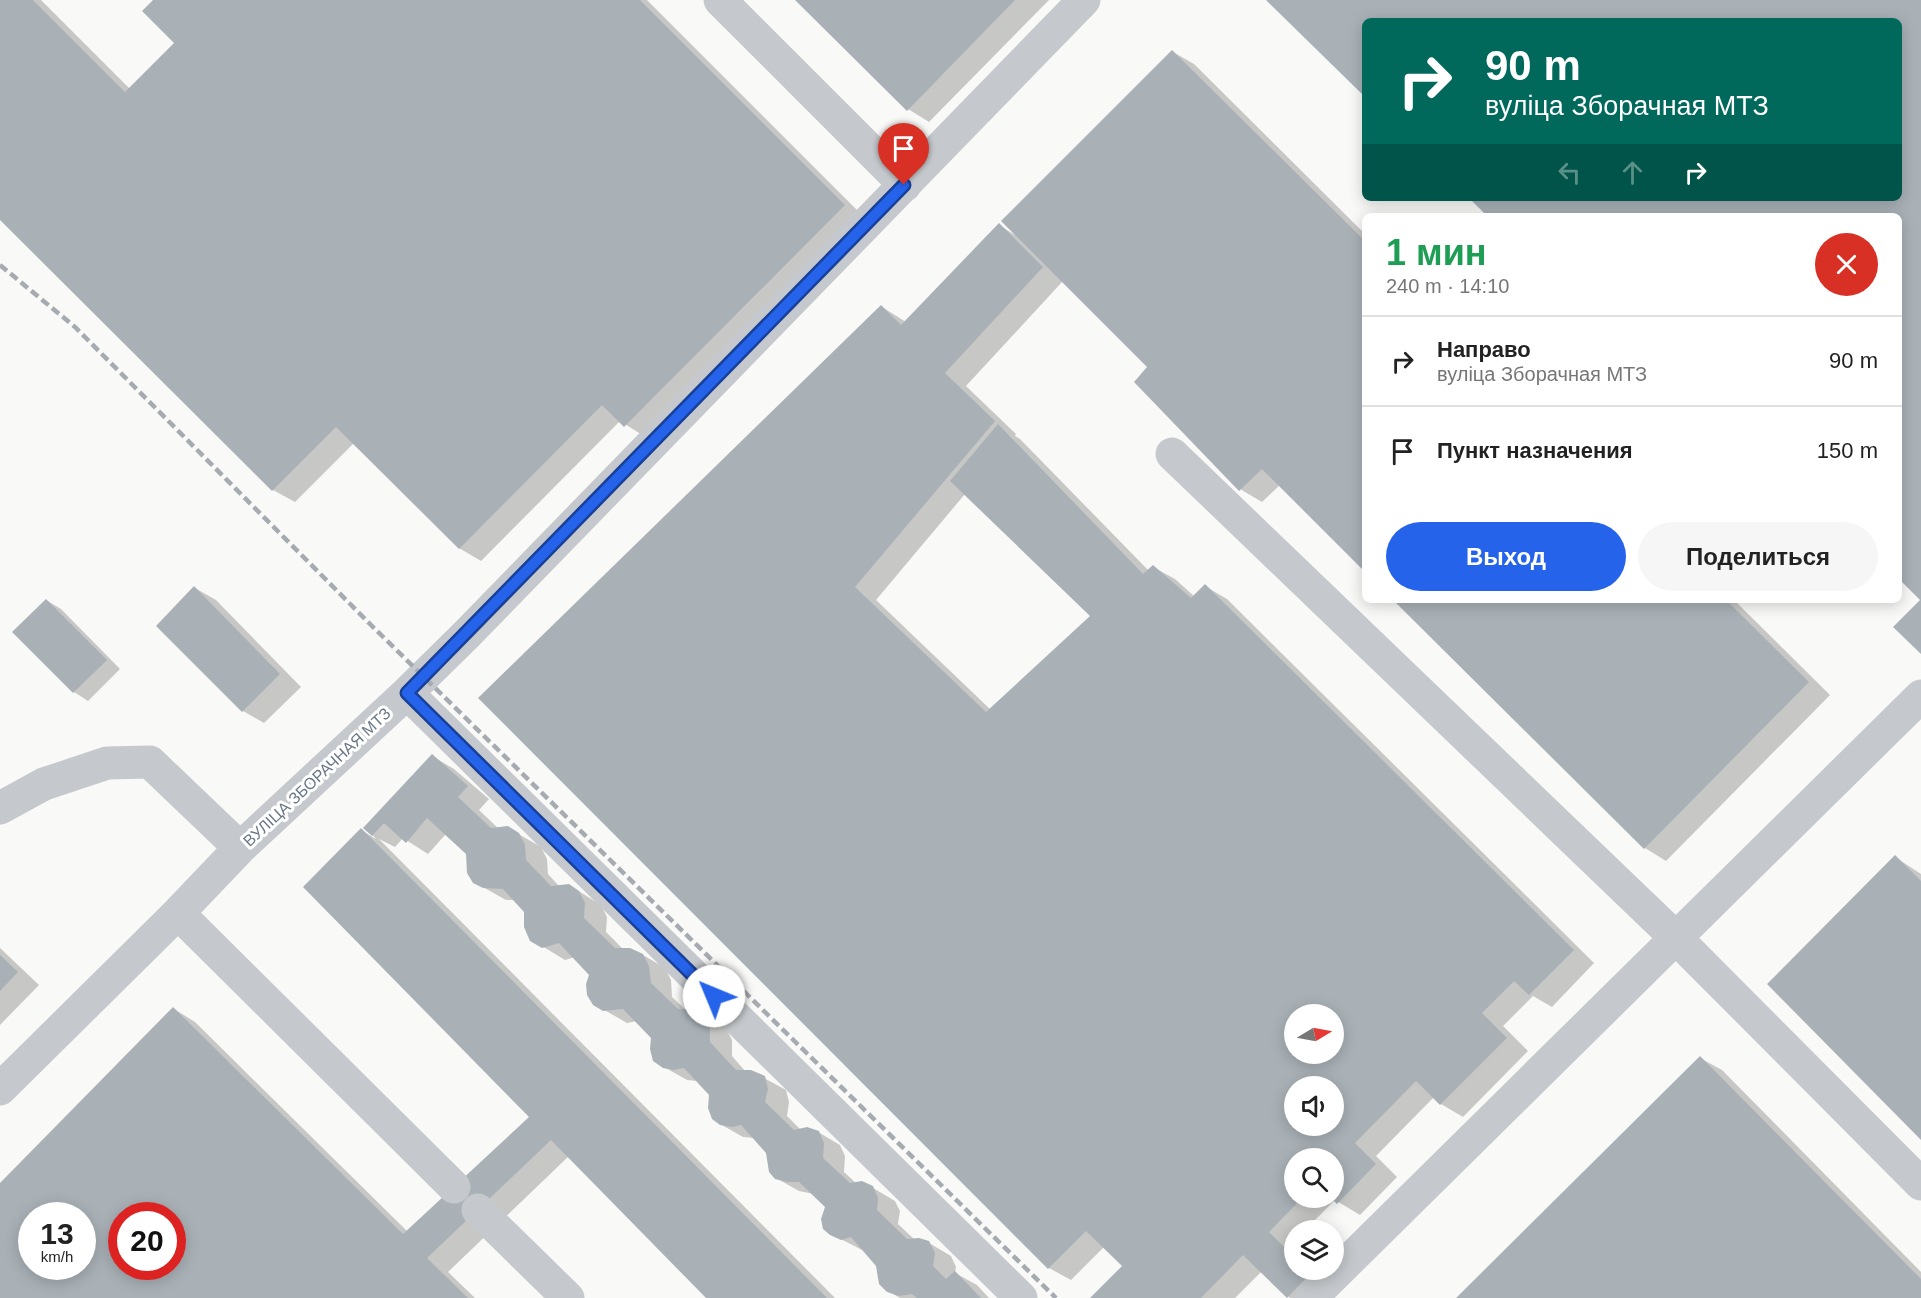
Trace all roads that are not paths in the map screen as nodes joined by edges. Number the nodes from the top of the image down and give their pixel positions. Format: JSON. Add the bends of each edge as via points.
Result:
{"nodes":[{"id":1,"x":720,"y":0,"type":"edge"},
{"id":2,"x":1084,"y":0,"type":"edge"},
{"id":3,"x":904,"y":185,"type":"junction"},
{"id":4,"x":1172,"y":454,"type":"dead end"},
{"id":5,"x":407,"y":693,"type":"junction"},
{"id":6,"x":1921,"y":696,"type":"edge"},
{"id":7,"x":0,"y":808,"type":"edge"},
{"id":8,"x":240,"y":848,"type":"junction"},
{"id":9,"x":178,"y":913,"type":"junction"},
{"id":10,"x":1676,"y":938,"type":"junction"},
{"id":11,"x":0,"y":1089,"type":"edge"},
{"id":12,"x":1921,"y":1184,"type":"edge"},
{"id":13,"x":454,"y":1187,"type":"dead end"},
{"id":14,"x":478,"y":1210,"type":"dead end"},
{"id":15,"x":567,"y":1298,"type":"edge"},
{"id":16,"x":1021,"y":1298,"type":"edge"},
{"id":17,"x":1311,"y":1298,"type":"edge"}],
"edges":[{"from":1,"to":3,"type":"lane"},
{"from":2,"to":3,"type":"lane","name":"ВУЛІЦА ЗБОРАЧНАЯ МТЗ"},
{"from":3,"to":5,"type":"lane","name":"ВУЛІЦА ЗБОРАЧНАЯ МТЗ"},
{"from":4,"to":10,"type":"lane"},
{"from":5,"to":8,"type":"lane","name":"ВУЛІЦА ЗБОРАЧНАЯ МТЗ"},
{"from":5,"to":16,"type":"lane"},
{"from":6,"to":10,"type":"lane"},
{"from":7,"to":8,"type":"lane","via":[[44,784],[107,763],[150,762]]},
{"from":8,"to":9,"type":"lane","name":"ВУЛІЦА ЗБОРАЧНАЯ МТЗ"},
{"from":9,"to":11,"type":"lane","name":"ВУЛІЦА ЗБОРАЧНАЯ МТЗ"},
{"from":9,"to":13,"type":"lane"},
{"from":10,"to":12,"type":"lane"},
{"from":10,"to":17,"type":"lane"},
{"from":14,"to":15,"type":"lane"}]}
